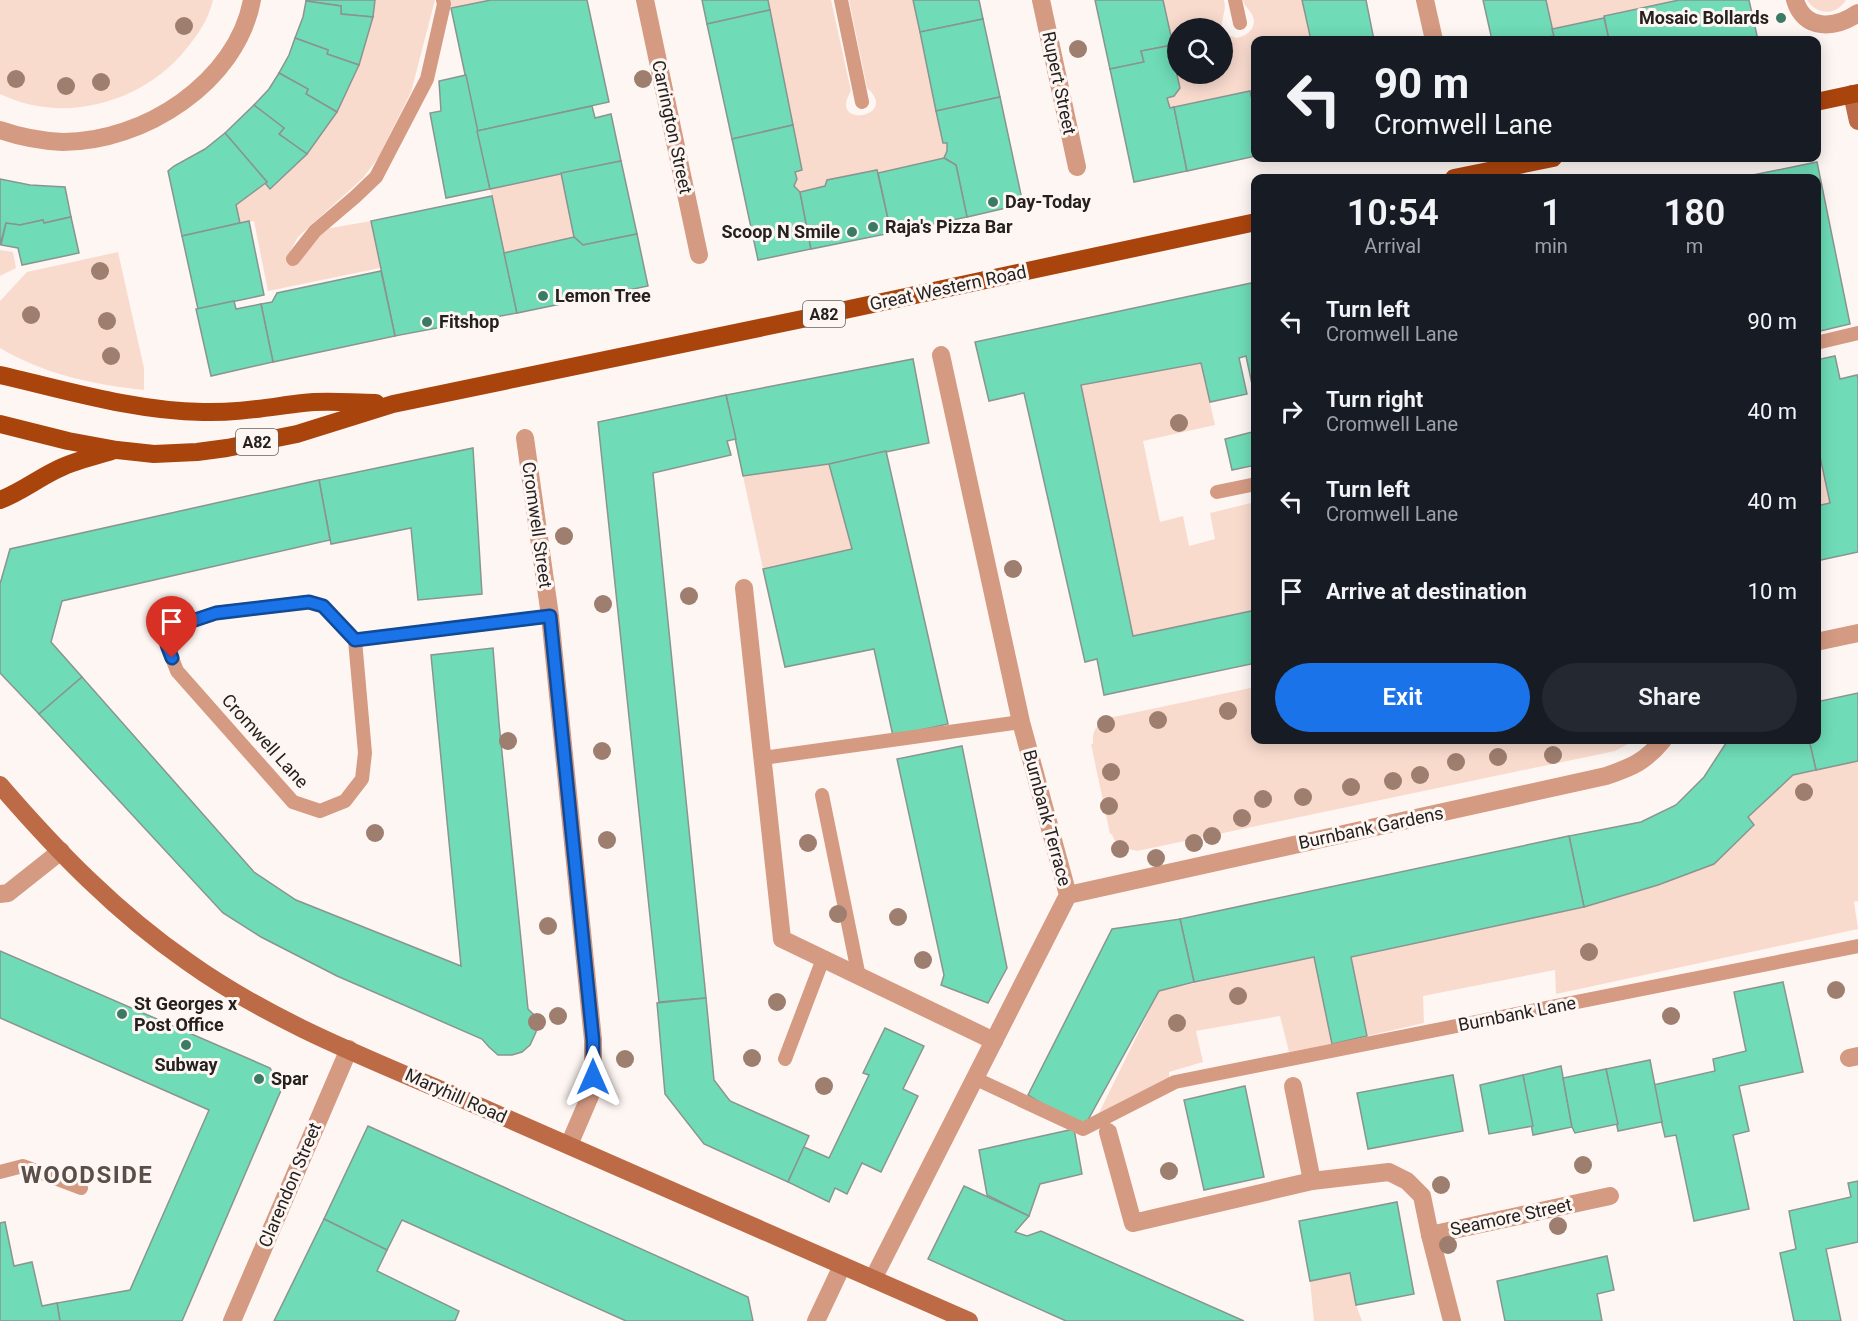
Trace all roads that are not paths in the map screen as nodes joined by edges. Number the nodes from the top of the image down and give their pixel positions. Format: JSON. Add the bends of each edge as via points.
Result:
{"nodes":[{"id":1,"x":252,"y":0,"type":"edge"},
{"id":2,"x":443,"y":0,"type":"edge"},
{"id":3,"x":645,"y":0,"type":"edge"},
{"id":4,"x":841,"y":0,"type":"edge"},
{"id":5,"x":1041,"y":0,"type":"edge"},
{"id":6,"x":1235,"y":0,"type":"edge"},
{"id":7,"x":1425,"y":0,"type":"edge"},
{"id":8,"x":1795,"y":0,"type":"edge"},
{"id":9,"x":1858,"y":13,"type":"edge"},
{"id":10,"x":1240,"y":24,"type":"dead end"},
{"id":11,"x":1433,"y":36,"type":"edge"},
{"id":12,"x":1855,"y":94,"type":"edge"},
{"id":13,"x":1821,"y":101,"type":"edge"},
{"id":14,"x":862,"y":102,"type":"dead end"},
{"id":15,"x":1858,"y":121,"type":"edge"},
{"id":16,"x":0,"y":130,"type":"edge"},
{"id":17,"x":1533,"y":162,"type":"edge"},
{"id":18,"x":1077,"y":166,"type":"dead end"},
{"id":19,"x":1474,"y":174,"type":"edge"},
{"id":20,"x":1251,"y":223,"type":"edge"},
{"id":21,"x":699,"y":255,"type":"dead end"},
{"id":22,"x":293,"y":260,"type":"dead end"},
{"id":23,"x":1858,"y":333,"type":"edge"},
{"id":24,"x":1821,"y":342,"type":"edge"},
{"id":25,"x":941,"y":355,"type":"dead end"},
{"id":26,"x":0,"y":375,"type":"edge"},
{"id":27,"x":393,"y":404,"type":"junction"},
{"id":28,"x":0,"y":424,"type":"edge"},
{"id":29,"x":525,"y":438,"type":"dead end"},
{"id":30,"x":117,"y":450,"type":"junction"},
{"id":31,"x":1251,"y":485,"type":"edge"},
{"id":32,"x":1217,"y":492,"type":"dead end"},
{"id":33,"x":0,"y":500,"type":"edge"},
{"id":34,"x":744,"y":588,"type":"dead end"},
{"id":35,"x":550,"y":616,"type":"junction"},
{"id":36,"x":1858,"y":633,"type":"edge"},
{"id":37,"x":355,"y":640,"type":"junction"},
{"id":38,"x":1821,"y":641,"type":"edge"},
{"id":39,"x":1021,"y":722,"type":"junction"},
{"id":40,"x":1660,"y":744,"type":"edge"},
{"id":41,"x":763,"y":758,"type":"junction"},
{"id":42,"x":0,"y":785,"type":"edge"},
{"id":43,"x":822,"y":795,"type":"dead end"},
{"id":44,"x":61,"y":851,"type":"junction"},
{"id":45,"x":0,"y":894,"type":"edge"},
{"id":46,"x":1068,"y":895,"type":"junction"},
{"id":47,"x":1858,"y":946,"type":"edge"},
{"id":48,"x":823,"y":959,"type":"junction"},
{"id":49,"x":859,"y":977,"type":"junction"},
{"id":50,"x":994,"y":1041,"type":"junction"},
{"id":51,"x":349,"y":1049,"type":"junction"},
{"id":52,"x":785,"y":1059,"type":"dead end"},
{"id":53,"x":974,"y":1078,"type":"junction"},
{"id":54,"x":1293,"y":1086,"type":"dead end"},
{"id":55,"x":1108,"y":1132,"type":"dead end"},
{"id":56,"x":569,"y":1145,"type":"junction"},
{"id":57,"x":0,"y":1172,"type":"edge"},
{"id":58,"x":1312,"y":1181,"type":"junction"},
{"id":59,"x":81,"y":1188,"type":"dead end"},
{"id":60,"x":1610,"y":1196,"type":"dead end"},
{"id":61,"x":1430,"y":1235,"type":"junction"},
{"id":62,"x":842,"y":1266,"type":"junction"},
{"id":63,"x":873,"y":1279,"type":"junction"},
{"id":64,"x":232,"y":1321,"type":"edge"},
{"id":65,"x":816,"y":1321,"type":"edge"},
{"id":66,"x":969,"y":1321,"type":"edge"},
{"id":67,"x":1452,"y":1321,"type":"edge"}],
"edges":[{"from":1,"to":16,"type":"street","via":[[239,40],[221,66],[200,88],[167,112],[136,127],[83,140],[43,140]]},
{"from":2,"to":22,"type":"lane","via":[[427,79],[376,177],[315,231]]},
{"from":3,"to":21,"type":"street","name":"Carrington Street"},
{"from":4,"to":14,"type":"lane"},
{"from":5,"to":18,"type":"street","name":"Rupert Street"},
{"from":6,"to":10,"type":"lane"},
{"from":7,"to":11,"type":"street"},
{"from":8,"to":9,"type":"street","via":[[1802,16],[1825,25]]},
{"from":12,"to":13,"type":"main road"},
{"from":12,"to":15,"type":"street"},
{"from":17,"to":19,"type":"main road"},
{"from":20,"to":27,"type":"main road","name":"Great Western Road","number":"A82"},
{"from":23,"to":24,"type":"lane"},
{"from":25,"to":39,"type":"street","name":"Burnbank Terrace"},
{"from":26,"to":27,"type":"main road","name":"Great Western Road","number":"A82","via":[[120,402],[200,412],[256,410],[305,402]]},
{"from":27,"to":30,"type":"main road","name":"Great Western Road","number":"A82","via":[[297,434],[227,448],[154,454]]},
{"from":28,"to":30,"type":"main road","name":"Great Western Road","number":"A82"},
{"from":29,"to":35,"type":"street","name":"Cromwell Street"},
{"from":30,"to":33,"type":"main road","via":[[63,466]]},
{"from":31,"to":32,"type":"lane"},
{"from":34,"to":41,"type":"street"},
{"from":35,"to":37,"type":"lane"},
{"from":35,"to":56,"type":"street","name":"Cromwell Street","via":[[593,1040],[590,1096]]},
{"from":36,"to":38,"type":"street"},
{"from":37,"to":37,"type":"lane","name":"Cromwell Lane","via":[[365,753],[362,778],[345,801],[320,811],[293,802],[177,670],[167,645],[174,627],[216,613],[309,602],[323,606]]},
{"from":39,"to":41,"type":"lane"},
{"from":39,"to":46,"type":"street","name":"Burnbank Terrace"},
{"from":40,"to":46,"type":"street","name":"Burnbank Gardens","via":[[1633,767],[1606,776]]},
{"from":41,"to":48,"type":"street","via":[[782,939]]},
{"from":42,"to":44,"type":"street","name":"Maryhill Road"},
{"from":43,"to":49,"type":"lane"},
{"from":44,"to":45,"type":"street","via":[[8,893]]},
{"from":44,"to":51,"type":"street","name":"Maryhill Road","via":[[152,936],[188,962],[243,997]]},
{"from":46,"to":50,"type":"street","name":"Burnbank Terrace"},
{"from":47,"to":53,"type":"lane","name":"Burnbank Lane","via":[[1175,1082],[1083,1129]]},
{"from":48,"to":49,"type":"street"},
{"from":48,"to":52,"type":"lane"},
{"from":49,"to":50,"type":"street"},
{"from":50,"to":53,"type":"street","name":"Burnbank Terrace"},
{"from":51,"to":56,"type":"street","name":"Maryhill Road"},
{"from":51,"to":64,"type":"street","name":"Clarendon Street"},
{"from":53,"to":63,"type":"street","name":"Burnbank Terrace"},
{"from":54,"to":58,"type":"street"},
{"from":55,"to":58,"type":"street","via":[[1133,1223]]},
{"from":56,"to":62,"type":"street","name":"Maryhill Road"},
{"from":57,"to":59,"type":"lane","via":[[22,1166]]},
{"from":58,"to":61,"type":"street","via":[[1389,1172],[1407,1181],[1422,1196]]},
{"from":60,"to":61,"type":"street","name":"Seamore Street"},
{"from":61,"to":67,"type":"street","name":"Seamore Street"},
{"from":62,"to":63,"type":"street","name":"Maryhill Road"},
{"from":62,"to":65,"type":"street"},
{"from":63,"to":66,"type":"street","name":"Maryhill Road"}]}
